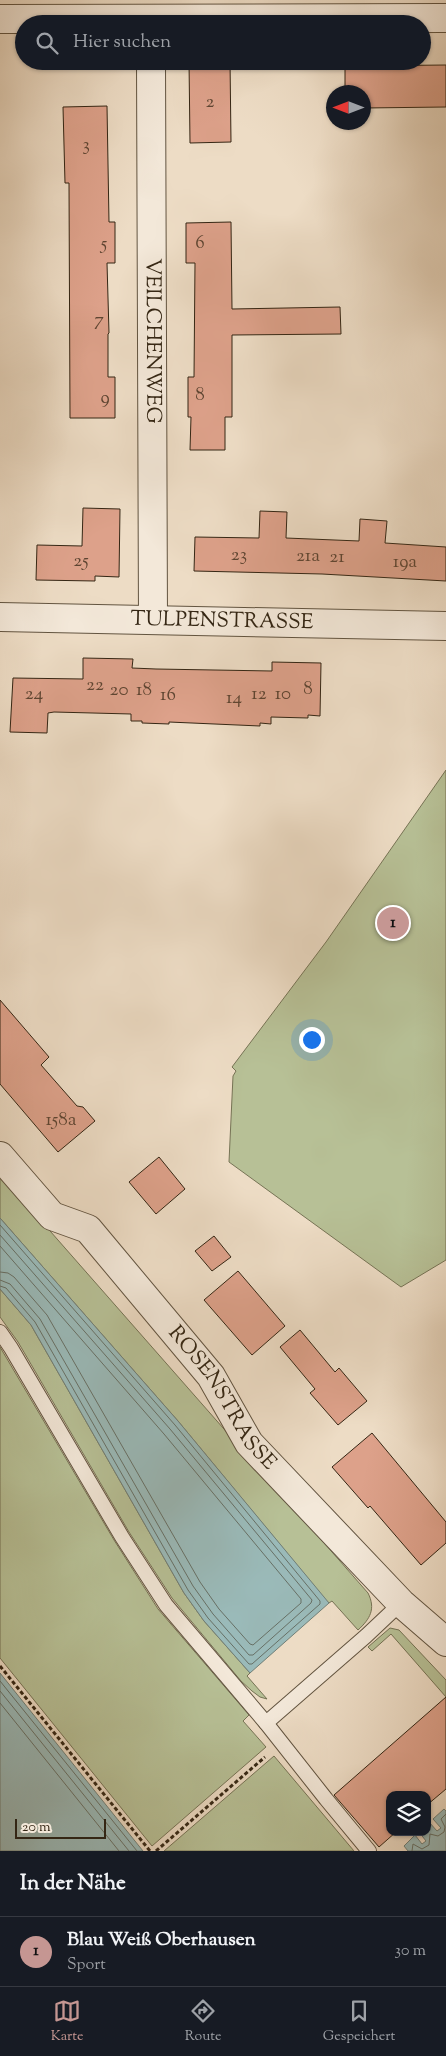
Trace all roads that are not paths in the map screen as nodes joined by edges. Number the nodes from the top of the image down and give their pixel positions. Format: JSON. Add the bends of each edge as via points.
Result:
{"nodes":[{"id":1,"x":431,"y":18,"type":"edge"},
{"id":2,"x":446,"y":18,"type":"edge"},
{"id":3,"x":0,"y":19,"type":"edge"},
{"id":4,"x":15,"y":19,"type":"edge"},
{"id":5,"x":151,"y":70,"type":"edge"},
{"id":6,"x":0,"y":617,"type":"edge"},
{"id":7,"x":153,"y":620,"type":"junction"},
{"id":8,"x":446,"y":626,"type":"edge"},
{"id":9,"x":0,"y":1156,"type":"edge"},
{"id":10,"x":0,"y":1332,"type":"edge"},
{"id":11,"x":401,"y":1603,"type":"junction"},
{"id":12,"x":446,"y":1642,"type":"edge"},
{"id":13,"x":266,"y":1722,"type":"junction"},
{"id":14,"x":369,"y":1851,"type":"edge"}],
"edges":[{"from":1,"to":2,"type":"street"},
{"from":3,"to":4,"type":"street"},
{"from":5,"to":7,"type":"street","name":"VEILCHENWEG"},
{"from":6,"to":7,"type":"street","name":"TULPENSTRASSE"},
{"from":7,"to":8,"type":"street","name":"TULPENSTRASSE"},
{"from":9,"to":11,"type":"street","name":"ROSENSTRASSE","via":[[52,1216],[88,1228],[211,1376],[249,1443]]},
{"from":10,"to":13,"type":"lane","via":[[166,1605]]},
{"from":11,"to":12,"type":"street","name":"ROSENSTRASSE"},
{"from":11,"to":13,"type":"lane"},
{"from":13,"to":14,"type":"lane"}]}
